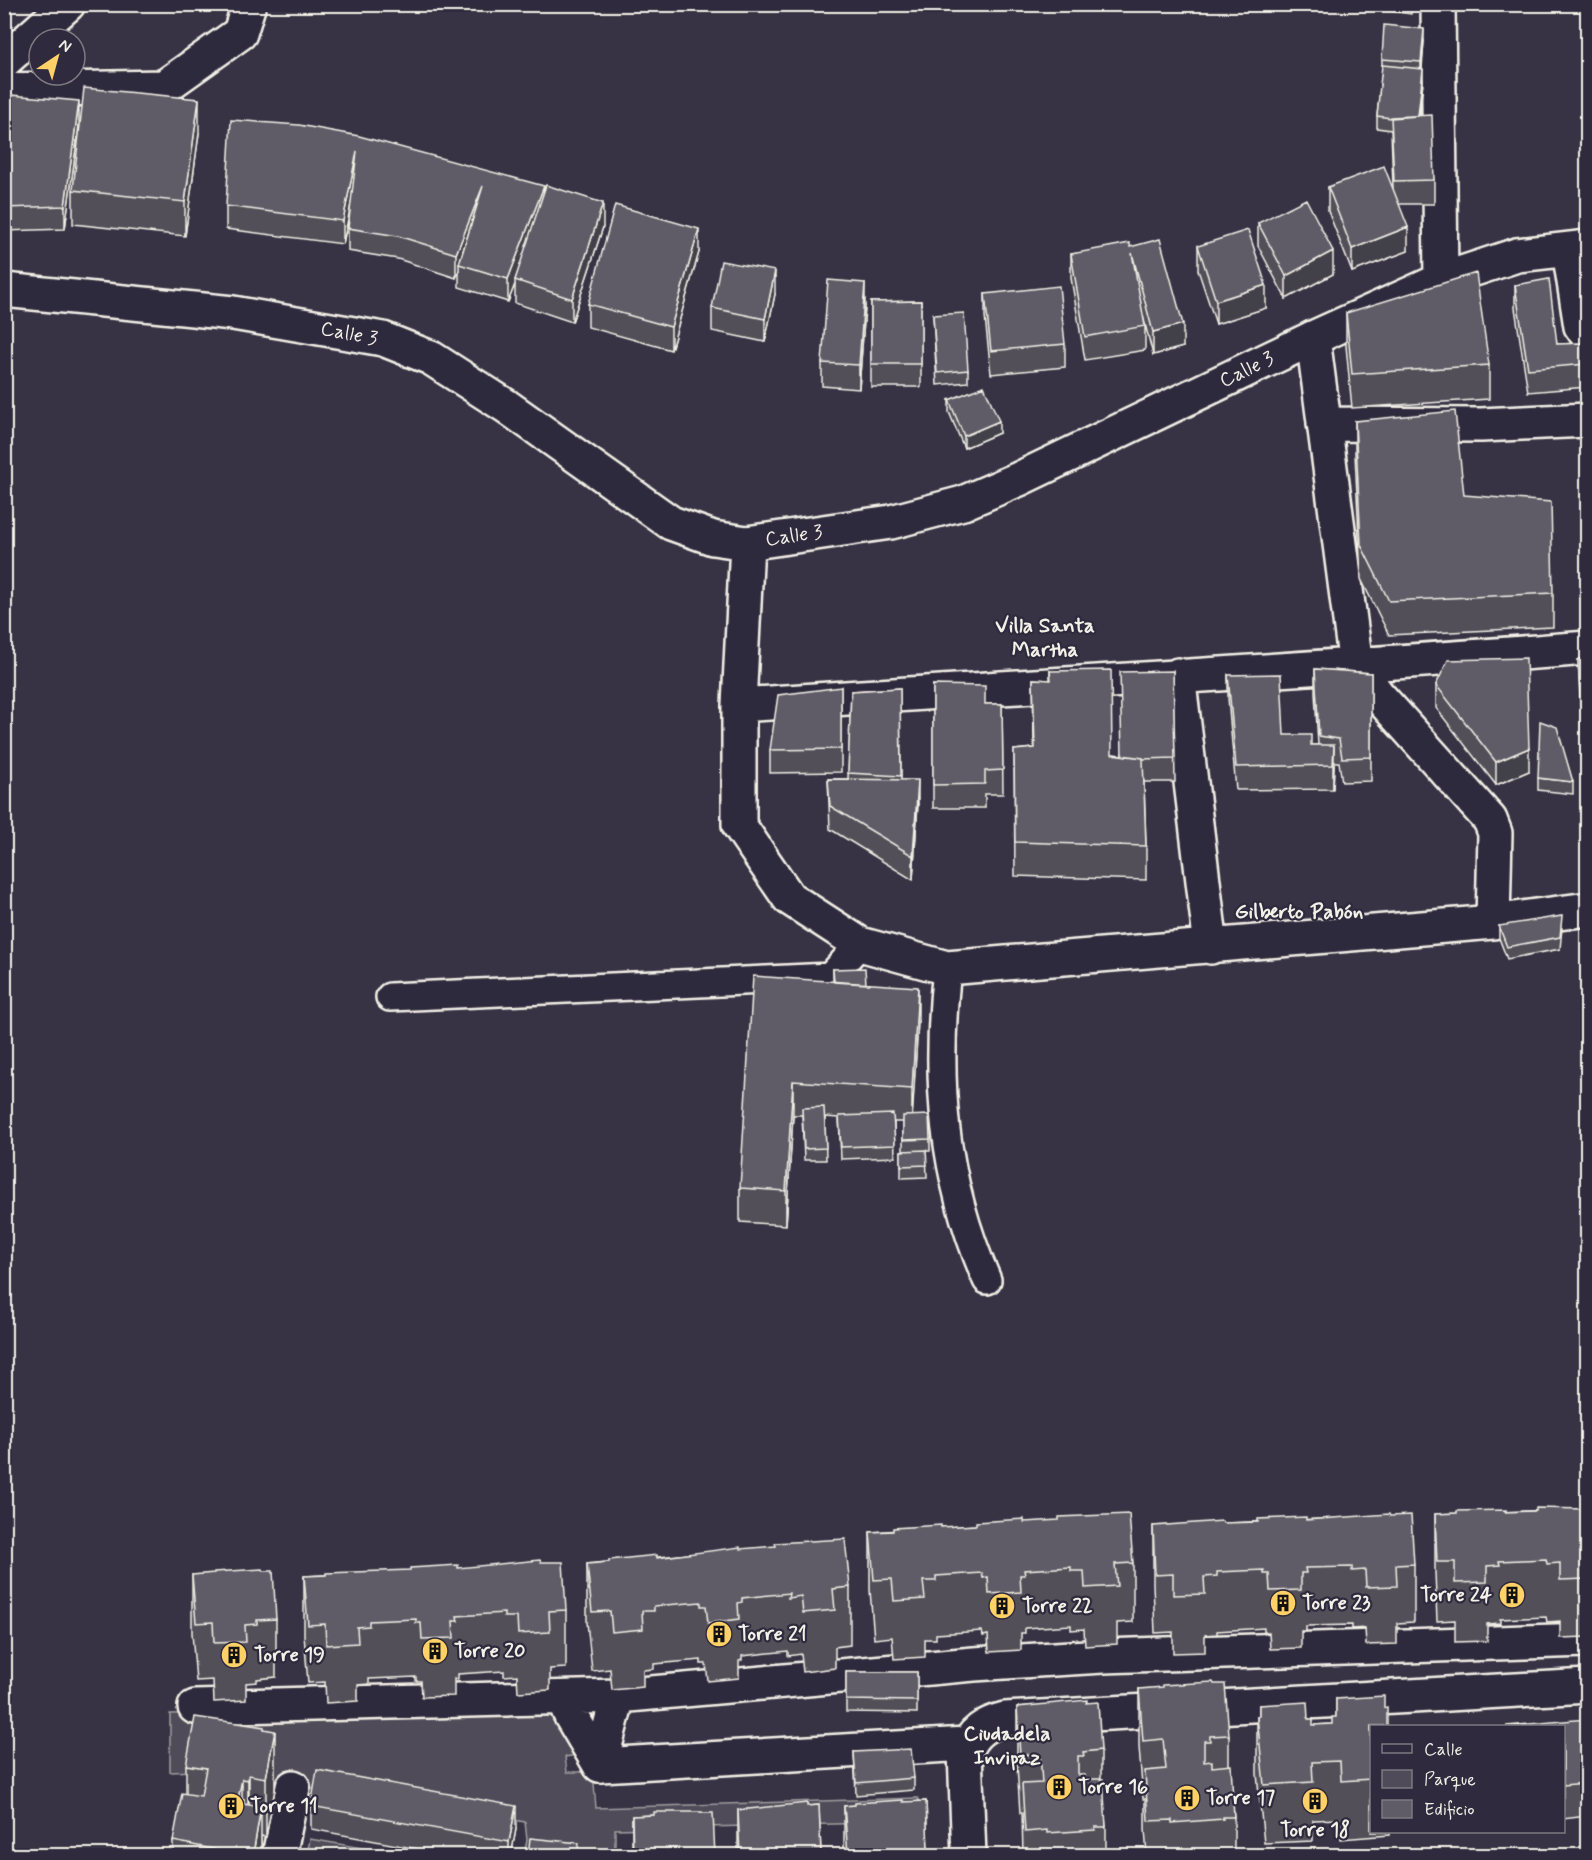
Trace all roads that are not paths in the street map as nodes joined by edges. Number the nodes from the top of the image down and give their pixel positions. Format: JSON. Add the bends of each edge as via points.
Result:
{"nodes":[{"id":1,"x":68,"y":4,"type":"edge"},
{"id":2,"x":249,"y":4,"type":"edge"},
{"id":3,"x":1438,"y":4,"type":"edge"},
{"id":4,"x":4,"y":61,"type":"edge"},
{"id":5,"x":4,"y":90,"type":"edge"},
{"id":6,"x":1577,"y":248,"type":"edge"},
{"id":7,"x":1442,"y":280,"type":"junction"},
{"id":8,"x":4,"y":290,"type":"edge"},
{"id":9,"x":1313,"y":338,"type":"junction"},
{"id":10,"x":1587,"y":341,"type":"edge"},
{"id":11,"x":1587,"y":420,"type":"edge"},
{"id":12,"x":1324,"y":424,"type":"junction"},
{"id":13,"x":747,"y":543,"type":"junction"},
{"id":14,"x":1587,"y":648,"type":"edge"},
{"id":15,"x":1356,"y":666,"type":"junction"},
{"id":16,"x":1178,"y":675,"type":"junction"},
{"id":17,"x":739,"y":705,"type":"junction"},
{"id":18,"x":1587,"y":909,"type":"edge"},
{"id":19,"x":1493,"y":922,"type":"junction"},
{"id":20,"x":860,"y":944,"type":"junction"},
{"id":21,"x":1211,"y":947,"type":"junction"},
{"id":22,"x":947,"y":968,"type":"junction"},
{"id":23,"x":390,"y":998,"type":"dead end"},
{"id":24,"x":987,"y":1280,"type":"dead end"},
{"id":25,"x":1587,"y":1640,"type":"edge"},
{"id":26,"x":1587,"y":1686,"type":"edge"},
{"id":27,"x":618,"y":1696,"type":"junction"},
{"id":28,"x":563,"y":1698,"type":"junction"},
{"id":29,"x":195,"y":1707,"type":"dead end"},
{"id":30,"x":968,"y":1744,"type":"junction"},
{"id":31,"x":600,"y":1765,"type":"junction"},
{"id":32,"x":293,"y":1787,"type":"dead end"},
{"id":33,"x":279,"y":1856,"type":"edge"},
{"id":34,"x":969,"y":1856,"type":"edge"}],
"edges":[{"from":1,"to":4,"type":"street"},
{"from":2,"to":5,"type":"street","via":[[240,33],[164,87]]},
{"from":3,"to":7,"type":"street"},
{"from":6,"to":7,"type":"street","name":"Calle 3","via":[[1517,255]]},
{"from":6,"to":10,"type":"lane","via":[[1578,327]]},
{"from":7,"to":9,"type":"street","name":"Calle 3"},
{"from":8,"to":13,"type":"street","name":"Calle 3","via":[[233,313],[382,339],[431,358],[516,412],[671,523],[713,538]]},
{"from":9,"to":12,"type":"street"},
{"from":9,"to":13,"type":"street","name":"Calle 3","via":[[963,503],[891,522]]},
{"from":11,"to":12,"type":"street","via":[[1481,425]]},
{"from":12,"to":15,"type":"street"},
{"from":13,"to":17,"type":"street"},
{"from":14,"to":15,"type":"street"},
{"from":15,"to":16,"type":"street"},
{"from":15,"to":19,"type":"street","via":[[1490,820],[1496,833]]},
{"from":16,"to":17,"type":"street"},
{"from":16,"to":21,"type":"street"},
{"from":17,"to":20,"type":"street","via":[[739,825],[789,898]]},
{"from":18,"to":19,"type":"street"},
{"from":19,"to":21,"type":"street"},
{"from":20,"to":22,"type":"street"},
{"from":20,"to":23,"type":"lane","via":[[830,977]]},
{"from":21,"to":22,"type":"street"},
{"from":22,"to":24,"type":"lane","via":[[941,1021],[947,1147],[959,1202]]},
{"from":25,"to":27,"type":"street","via":[[1103,1656]]},
{"from":26,"to":30,"type":"street","via":[[1005,1719],[978,1730]]},
{"from":27,"to":28,"type":"street"},
{"from":27,"to":31,"type":"street"},
{"from":28,"to":29,"type":"street"},
{"from":28,"to":31,"type":"street"},
{"from":30,"to":31,"type":"street"},
{"from":30,"to":34,"type":"street","via":[[964,1762]]},
{"from":32,"to":33,"type":"street"}]}
